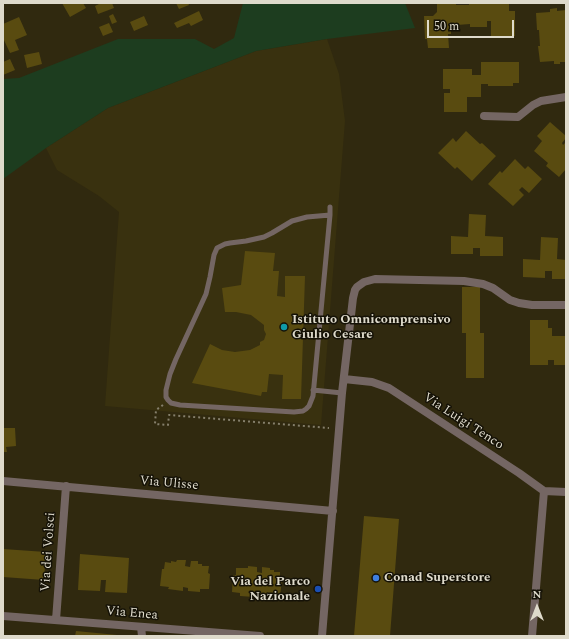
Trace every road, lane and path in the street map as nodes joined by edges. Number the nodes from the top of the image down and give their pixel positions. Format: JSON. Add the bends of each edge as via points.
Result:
{"nodes":[{"id":1,"x":566,"y":97,"type":"edge"},
{"id":2,"x":484,"y":116,"type":"dead end"},
{"id":3,"x":330,"y":207,"type":"dead end"},
{"id":4,"x":330,"y":215,"type":"junction"},
{"id":5,"x":566,"y":305,"type":"edge"},
{"id":6,"x":344,"y":379,"type":"junction"},
{"id":7,"x":313,"y":390,"type":"junction"},
{"id":8,"x":342,"y":393,"type":"junction"},
{"id":9,"x":168,"y":400,"type":"junction"},
{"id":10,"x":339,"y":429,"type":"junction"},
{"id":11,"x":3,"y":481,"type":"edge"},
{"id":12,"x":66,"y":486,"type":"junction"},
{"id":13,"x":544,"y":491,"type":"junction"},
{"id":14,"x":566,"y":492,"type":"edge"},
{"id":15,"x":333,"y":510,"type":"junction"},
{"id":16,"x":3,"y":616,"type":"edge"},
{"id":17,"x":56,"y":620,"type":"junction"},
{"id":18,"x":141,"y":627,"type":"junction"},
{"id":19,"x":142,"y":636,"type":"edge"},
{"id":20,"x":260,"y":636,"type":"edge"},
{"id":21,"x":322,"y":636,"type":"edge"},
{"id":22,"x":532,"y":636,"type":"edge"}],
"edges":[{"from":1,"to":2,"type":"street","via":[[541,101],[518,117]]},
{"from":3,"to":4,"type":"lane"},
{"from":4,"to":7,"type":"lane"},
{"from":4,"to":9,"type":"lane","via":[[292,221],[264,237],[225,244],[218,248],[214,255],[206,294],[170,374],[166,393]]},
{"from":5,"to":6,"type":"street","via":[[519,303],[478,282],[368,280],[360,284],[354,294]]},
{"from":6,"to":8,"type":"street"},
{"from":6,"to":13,"type":"street","name":"Via Luigi Tenco","via":[[372,382],[394,391]]},
{"from":7,"to":8,"type":"lane"},
{"from":7,"to":9,"type":"lane","via":[[309,406],[298,412],[180,405]]},
{"from":8,"to":10,"type":"street"},
{"from":9,"to":10,"type":"path","via":[[156,410],[155,424],[168,425],[169,414]]},
{"from":10,"to":15,"type":"street"},
{"from":11,"to":12,"type":"street","name":"Via Ulisse"},
{"from":12,"to":15,"type":"street","name":"Via Ulisse"},
{"from":12,"to":17,"type":"street","name":"Via dei Volsci"},
{"from":13,"to":14,"type":"street"},
{"from":13,"to":22,"type":"street"},
{"from":15,"to":21,"type":"street"},
{"from":16,"to":17,"type":"street","name":"Via Enea"},
{"from":17,"to":18,"type":"street","name":"Via Enea"},
{"from":18,"to":19,"type":"street"},
{"from":18,"to":20,"type":"street","name":"Via Enea"}]}
